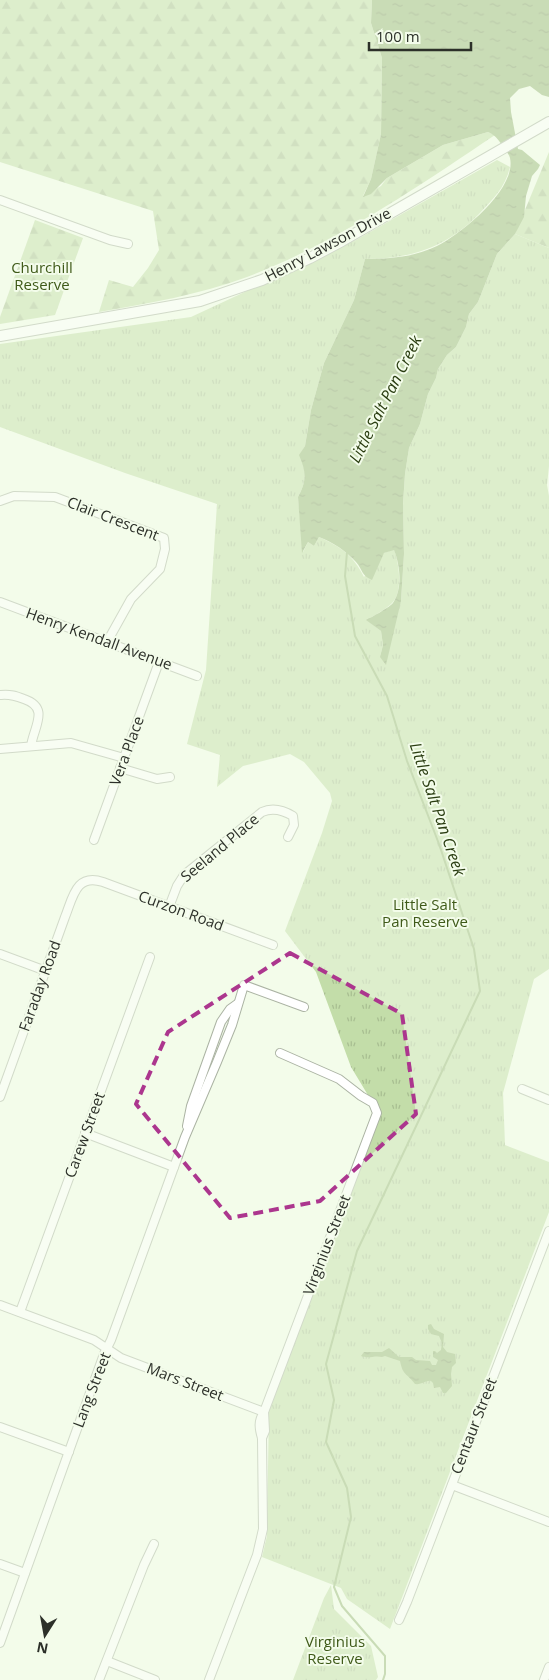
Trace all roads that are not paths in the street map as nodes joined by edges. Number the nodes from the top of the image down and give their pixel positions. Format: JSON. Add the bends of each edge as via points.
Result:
{"nodes":[{"id":1,"x":549,"y":122,"type":"edge"},
{"id":2,"x":0,"y":200,"type":"edge"},
{"id":3,"x":128,"y":244,"type":"dead end"},
{"id":4,"x":0,"y":336,"type":"edge"},
{"id":5,"x":0,"y":501,"type":"edge"},
{"id":6,"x":0,"y":602,"type":"edge"},
{"id":7,"x":107,"y":642,"type":"junction"},
{"id":8,"x":159,"y":662,"type":"junction"},
{"id":9,"x":197,"y":676,"type":"dead end"},
{"id":10,"x":1,"y":695,"type":"edge"},
{"id":11,"x":31,"y":746,"type":"junction"},
{"id":12,"x":0,"y":749,"type":"edge"},
{"id":13,"x":124,"y":758,"type":"junction"},
{"id":14,"x":120,"y":768,"type":"junction"},
{"id":15,"x":170,"y":777,"type":"dead end"},
{"id":16,"x":288,"y":837,"type":"dead end"},
{"id":17,"x":94,"y":840,"type":"dead end"},
{"id":18,"x":88,"y":880,"type":"joint"},
{"id":19,"x":169,"y":907,"type":"junction"},
{"id":20,"x":273,"y":945,"type":"dead end"},
{"id":21,"x":0,"y":954,"type":"edge"},
{"id":22,"x":150,"y":957,"type":"dead end"},
{"id":23,"x":46,"y":971,"type":"junction"},
{"id":24,"x":304,"y":1007,"type":"dead end"},
{"id":25,"x":280,"y":1053,"type":"dead end"},
{"id":26,"x":522,"y":1090,"type":"dead end"},
{"id":27,"x":0,"y":1096,"type":"edge"},
{"id":28,"x":549,"y":1100,"type":"edge"},
{"id":29,"x":85,"y":1133,"type":"junction"},
{"id":30,"x":174,"y":1167,"type":"junction"},
{"id":31,"x":549,"y":1231,"type":"edge"},
{"id":32,"x":0,"y":1305,"type":"edge"},
{"id":33,"x":20,"y":1312,"type":"junction"},
{"id":34,"x":107,"y":1349,"type":"junction"},
{"id":35,"x":264,"y":1412,"type":"junction"},
{"id":36,"x":0,"y":1427,"type":"edge"},
{"id":37,"x":69,"y":1452,"type":"junction"},
{"id":38,"x":452,"y":1485,"type":"junction"},
{"id":39,"x":549,"y":1522,"type":"edge"},
{"id":40,"x":154,"y":1544,"type":"dead end"},
{"id":41,"x":0,"y":1564,"type":"edge"},
{"id":42,"x":25,"y":1574,"type":"junction"},
{"id":43,"x":399,"y":1620,"type":"dead end"},
{"id":44,"x":0,"y":1643,"type":"edge"},
{"id":45,"x":107,"y":1662,"type":"junction"},
{"id":46,"x":549,"y":1667,"type":"edge"},
{"id":47,"x":100,"y":1680,"type":"edge"},
{"id":48,"x":155,"y":1680,"type":"edge"},
{"id":49,"x":209,"y":1680,"type":"edge"},
{"id":50,"x":544,"y":1680,"type":"edge"}],
"edges":[{"from":1,"to":4,"type":"main road","name":"Henry Lawson Drive","via":[[328,249],[241,289],[179,306]]},
{"from":2,"to":3,"type":"street"},
{"from":5,"to":7,"type":"street","name":"Clair Crescent","via":[[14,496],[55,497],[164,538],[160,569],[131,599]]},
{"from":6,"to":7,"type":"street","name":"Henry Kendall Avenue"},
{"from":7,"to":8,"type":"street","name":"Henry Kendall Avenue"},
{"from":8,"to":9,"type":"street","name":"Henry Kendall Avenue"},
{"from":8,"to":13,"type":"street","name":"Vera Place"},
{"from":10,"to":11,"type":"street","via":[[13,695],[32,702],[38,708]]},
{"from":11,"to":12,"type":"street"},
{"from":11,"to":13,"type":"street","via":[[71,743]]},
{"from":13,"to":14,"type":"street","name":"Vera Place"},
{"from":14,"to":15,"type":"street","via":[[157,779]]},
{"from":14,"to":17,"type":"street","name":"Vera Place"},
{"from":16,"to":19,"type":"street","name":"Seeland Place","via":[[294,825],[293,816],[276,809],[262,812],[184,875]]},
{"from":18,"to":19,"type":"street","name":"Curzon Road","via":[[103,882]]},
{"from":18,"to":23,"type":"street","name":"Faraday Road","via":[[76,890]]},
{"from":19,"to":20,"type":"street","name":"Curzon Road"},
{"from":21,"to":23,"type":"street"},
{"from":22,"to":29,"type":"street","name":"Carew Street"},
{"from":23,"to":27,"type":"street","name":"Faraday Road"},
{"from":24,"to":30,"type":"street","name":"Lang Street","via":[[244,985],[232,1024]]},
{"from":25,"to":35,"type":"street","name":"Virginius Street","via":[[336,1077],[373,1103],[376,1113]]},
{"from":26,"to":28,"type":"street"},
{"from":29,"to":30,"type":"street"},
{"from":29,"to":33,"type":"street","name":"Carew Street"},
{"from":30,"to":34,"type":"street","name":"Lang Street"},
{"from":31,"to":38,"type":"street","name":"Centaur Street"},
{"from":32,"to":33,"type":"street","name":"Mars Street"},
{"from":33,"to":34,"type":"street","name":"Mars Street","via":[[94,1340]]},
{"from":34,"to":35,"type":"street","name":"Mars Street","via":[[121,1358]]},
{"from":34,"to":37,"type":"street","name":"Lang Street"},
{"from":35,"to":49,"type":"street","name":"Virginius Street","via":[[262,1537]]},
{"from":36,"to":37,"type":"street"},
{"from":37,"to":42,"type":"street","name":"Lang Street"},
{"from":38,"to":39,"type":"street"},
{"from":38,"to":43,"type":"street","name":"Centaur Street"},
{"from":40,"to":45,"type":"street"},
{"from":41,"to":42,"type":"street"},
{"from":42,"to":44,"type":"street","name":"Lang Street"},
{"from":45,"to":47,"type":"street"},
{"from":45,"to":48,"type":"street"},
{"from":46,"to":50,"type":"street"}]}
